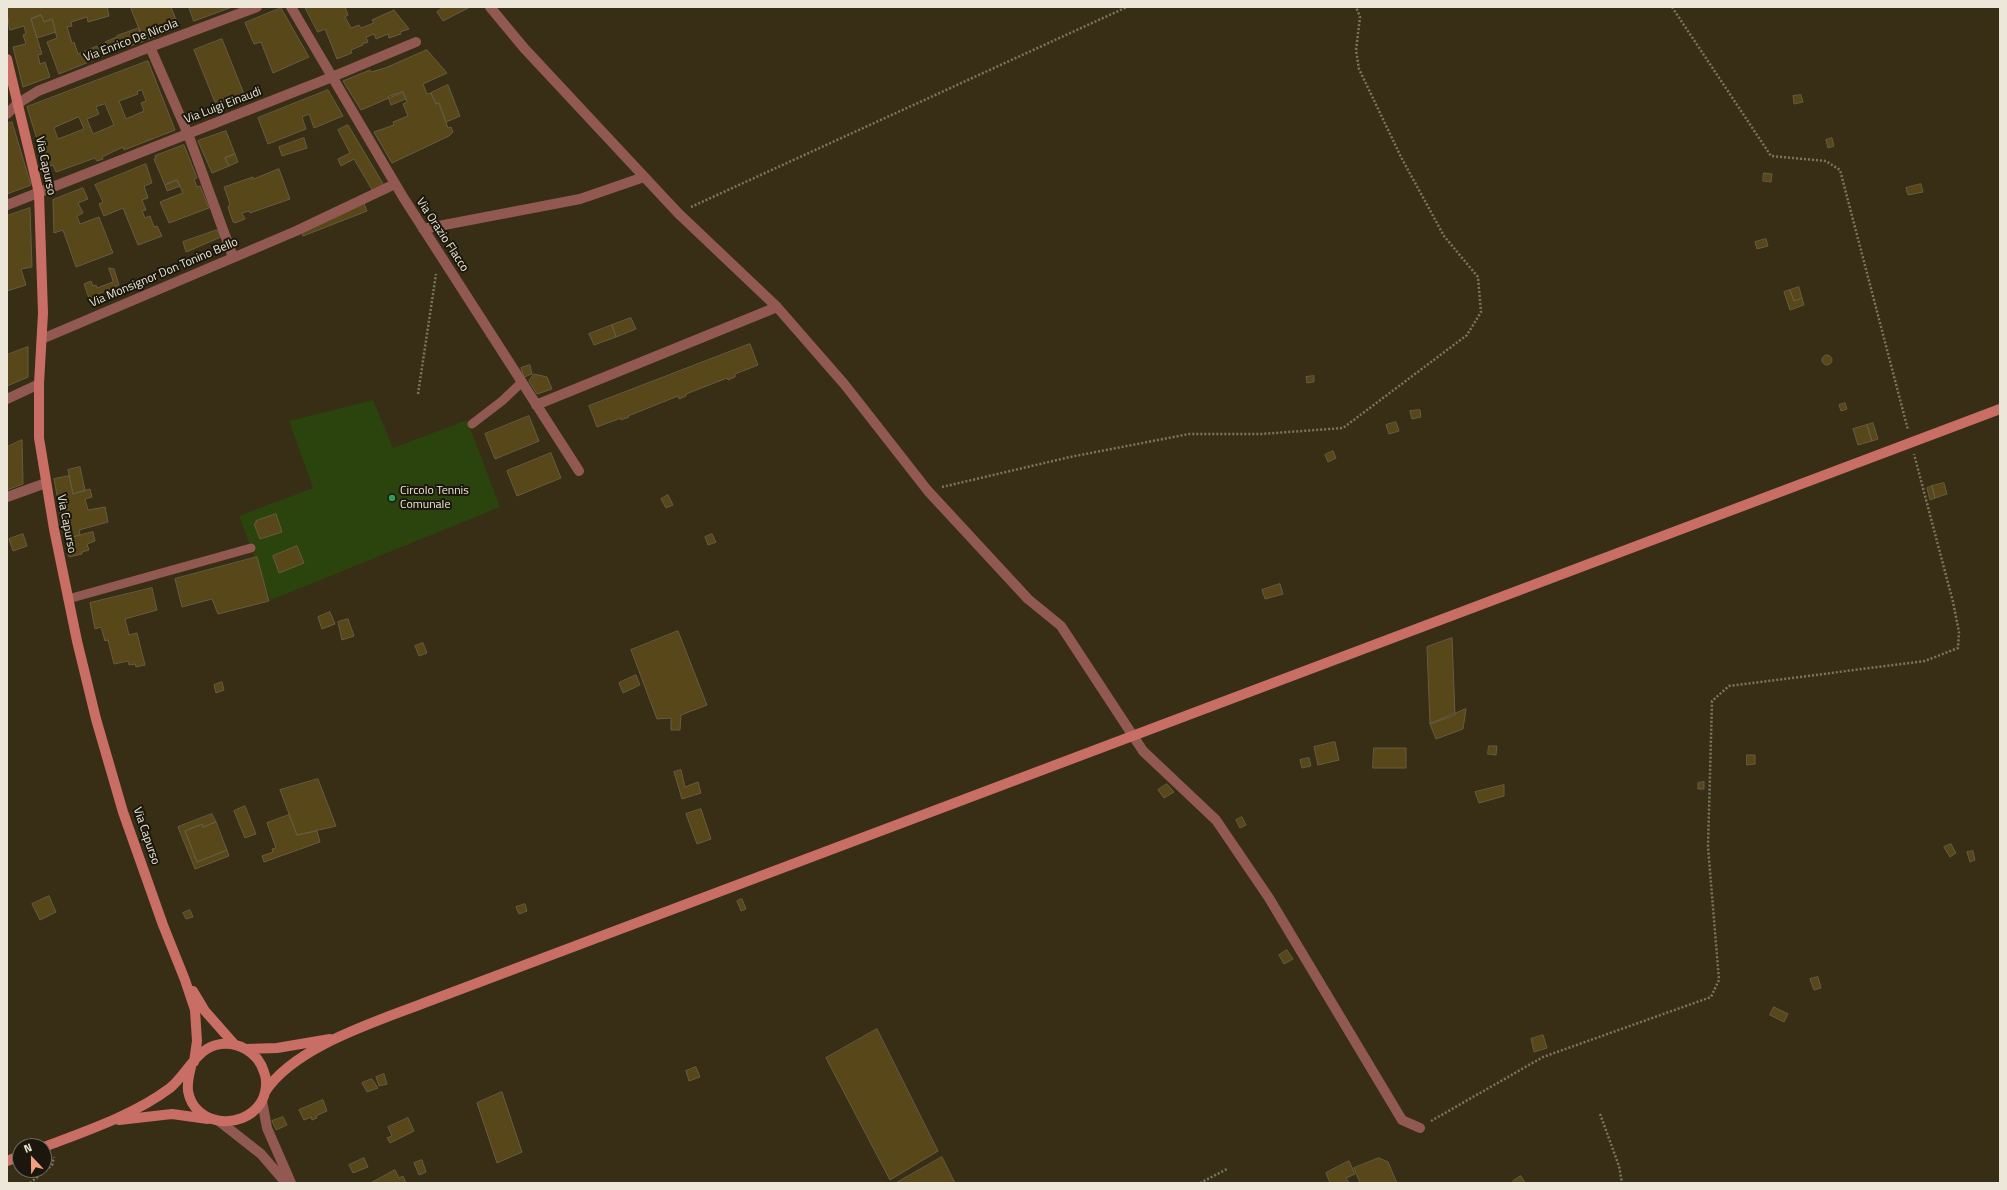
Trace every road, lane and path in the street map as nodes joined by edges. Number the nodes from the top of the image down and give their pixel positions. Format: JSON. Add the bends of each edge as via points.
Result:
{"nodes":[{"id":1,"x":257,"y":7,"type":"edge"},
{"id":2,"x":291,"y":7,"type":"edge"},
{"id":3,"x":490,"y":7,"type":"edge"},
{"id":4,"x":1127,"y":7,"type":"edge"},
{"id":5,"x":1356,"y":7,"type":"edge"},
{"id":6,"x":1672,"y":7,"type":"edge"},
{"id":7,"x":416,"y":42,"type":"dead end"},
{"id":8,"x":150,"y":47,"type":"junction"},
{"id":9,"x":7,"y":59,"type":"edge"},
{"id":10,"x":332,"y":77,"type":"junction"},
{"id":11,"x":17,"y":104,"type":"junction"},
{"id":12,"x":7,"y":114,"type":"edge"},
{"id":13,"x":188,"y":134,"type":"junction"},
{"id":14,"x":644,"y":177,"type":"junction"},
{"id":15,"x":395,"y":184,"type":"junction"},
{"id":16,"x":39,"y":193,"type":"junction"},
{"id":17,"x":7,"y":205,"type":"edge"},
{"id":18,"x":678,"y":213,"type":"junction"},
{"id":19,"x":423,"y":229,"type":"junction"},
{"id":20,"x":439,"y":254,"type":"junction"},
{"id":21,"x":233,"y":257,"type":"junction"},
{"id":22,"x":777,"y":307,"type":"junction"},
{"id":23,"x":42,"y":339,"type":"junction"},
{"id":24,"x":522,"y":382,"type":"junction"},
{"id":25,"x":39,"y":384,"type":"junction"},
{"id":26,"x":418,"y":394,"type":"dead end"},
{"id":27,"x":7,"y":399,"type":"edge"},
{"id":28,"x":536,"y":405,"type":"junction"},
{"id":29,"x":2000,"y":409,"type":"edge"},
{"id":30,"x":472,"y":424,"type":"dead end"},
{"id":31,"x":1911,"y":442,"type":"junction"},
{"id":32,"x":579,"y":472,"type":"dead end"},
{"id":33,"x":46,"y":483,"type":"junction"},
{"id":34,"x":928,"y":491,"type":"junction"},
{"id":35,"x":7,"y":497,"type":"edge"},
{"id":36,"x":251,"y":548,"type":"dead end"},
{"id":37,"x":68,"y":599,"type":"junction"},
{"id":38,"x":1133,"y":735,"type":"junction"},
{"id":39,"x":185,"y":980,"type":"junction"},
{"id":40,"x":338,"y":1037,"type":"junction"},
{"id":41,"x":235,"y":1045,"type":"junction"},
{"id":42,"x":246,"y":1049,"type":"junction"},
{"id":43,"x":192,"y":1064,"type":"junction"},
{"id":44,"x":264,"y":1096,"type":"junction"},
{"id":45,"x":1600,"y":1114,"type":"dead end"},
{"id":46,"x":113,"y":1120,"type":"junction"},
{"id":47,"x":216,"y":1121,"type":"junction"},
{"id":48,"x":1420,"y":1128,"type":"joint"},
{"id":49,"x":59,"y":1141,"type":"junction"},
{"id":50,"x":52,"y":1144,"type":"edge"},
{"id":51,"x":1227,"y":1169,"type":"dead end"},
{"id":52,"x":30,"y":1183,"type":"edge"},
{"id":53,"x":286,"y":1183,"type":"edge"},
{"id":54,"x":291,"y":1183,"type":"edge"},
{"id":55,"x":1200,"y":1183,"type":"edge"},
{"id":56,"x":1622,"y":1183,"type":"edge"}],
"edges":[{"from":1,"to":8,"type":"street","name":"Via Enrico De Nicola"},
{"from":2,"to":10,"type":"street","name":"Via Orazio Flacco"},
{"from":3,"to":14,"type":"street","via":[[524,48]]},
{"from":4,"to":18,"type":"path"},
{"from":5,"to":34,"type":"path","via":[[1360,17],[1356,50],[1358,69],[1401,157],[1444,236],[1478,277],[1481,312],[1467,335],[1343,428],[1261,434],[1189,434],[1070,457]]},
{"from":6,"to":31,"type":"path","via":[[1771,156],[1826,161],[1840,170]]},
{"from":7,"to":10,"type":"street","name":"Via Luigi Einaudi"},
{"from":8,"to":11,"type":"street","name":"Via Enrico De Nicola","via":[[38,92]]},
{"from":8,"to":13,"type":"street"},
{"from":9,"to":11,"type":"main road","name":"Via Capurso"},
{"from":10,"to":13,"type":"street","name":"Via Luigi Einaudi"},
{"from":10,"to":15,"type":"street","name":"Via Orazio Flacco"},
{"from":11,"to":12,"type":"street","name":"Via Enrico De Nicola"},
{"from":11,"to":16,"type":"main road","name":"Via Capurso"},
{"from":13,"to":16,"type":"street","name":"Via Luigi Einaudi"},
{"from":13,"to":21,"type":"street"},
{"from":14,"to":18,"type":"street"},
{"from":14,"to":19,"type":"street","via":[[580,199]]},
{"from":15,"to":19,"type":"street","name":"Via Orazio Flacco"},
{"from":15,"to":21,"type":"street","name":"Via Monsignor Don Tonino Bello","via":[[296,231]]},
{"from":16,"to":17,"type":"street","name":"Via Luigi Einaudi"},
{"from":16,"to":23,"type":"main road","name":"Via Capurso"},
{"from":18,"to":22,"type":"street"},
{"from":19,"to":20,"type":"street","name":"Via Orazio Flacco"},
{"from":20,"to":24,"type":"street","name":"Via Orazio Flacco"},
{"from":20,"to":26,"type":"path"},
{"from":21,"to":23,"type":"street","name":"Via Monsignor Don Tonino Bello"},
{"from":22,"to":28,"type":"street"},
{"from":22,"to":34,"type":"street","via":[[845,386]]},
{"from":23,"to":25,"type":"main road","name":"Via Capurso"},
{"from":24,"to":28,"type":"street","name":"Via Orazio Flacco"},
{"from":24,"to":30,"type":"lane"},
{"from":25,"to":27,"type":"street"},
{"from":25,"to":33,"type":"main road","name":"Via Capurso","via":[[39,438]]},
{"from":28,"to":32,"type":"street","name":"Via Orazio Flacco"},
{"from":29,"to":31,"type":"main road"},
{"from":31,"to":38,"type":"main road"},
{"from":31,"to":48,"type":"path","via":[[1953,602],[1959,632],[1958,648],[1924,662],[1729,686],[1712,701],[1708,847],[1719,980],[1711,997],[1544,1057]]},
{"from":33,"to":35,"type":"street"},
{"from":33,"to":37,"type":"main road","name":"Via Capurso"},
{"from":34,"to":38,"type":"street","via":[[1028,599],[1061,626]]},
{"from":36,"to":37,"type":"lane"},
{"from":37,"to":39,"type":"main road","name":"Via Capurso","via":[[96,718],[123,812]]},
{"from":38,"to":40,"type":"main road"},
{"from":38,"to":48,"type":"street","via":[[1143,751],[1216,820],[1269,898],[1402,1120]]},
{"from":39,"to":41,"type":"main road","name":"Via Capurso","via":[[206,1012]]},
{"from":39,"to":43,"type":"main road","name":"Via Capurso","via":[[197,1023]]},
{"from":40,"to":42,"type":"main road","via":[[277,1048]]},
{"from":40,"to":44,"type":"main road","via":[[290,1065],[272,1082]]},
{"from":41,"to":42,"type":"main road"},
{"from":41,"to":43,"type":"main road","via":[[212,1047],[198,1056]]},
{"from":42,"to":44,"type":"main road","via":[[261,1064],[266,1082]]},
{"from":43,"to":46,"type":"main road","via":[[171,1087]]},
{"from":43,"to":47,"type":"main road","via":[[187,1079],[188,1092],[193,1104],[201,1114]]},
{"from":44,"to":47,"type":"main road","via":[[256,1109],[243,1118],[226,1123]]},
{"from":44,"to":54,"type":"street","via":[[267,1128]]},
{"from":45,"to":56,"type":"path","via":[[1619,1166]]},
{"from":46,"to":47,"type":"main road","via":[[172,1114]]},
{"from":46,"to":49,"type":"main road"},
{"from":47,"to":53,"type":"street","via":[[261,1154]]},
{"from":49,"to":50,"type":"main road"},
{"from":49,"to":52,"type":"path","via":[[52,1165]]},
{"from":51,"to":55,"type":"path"}]}
